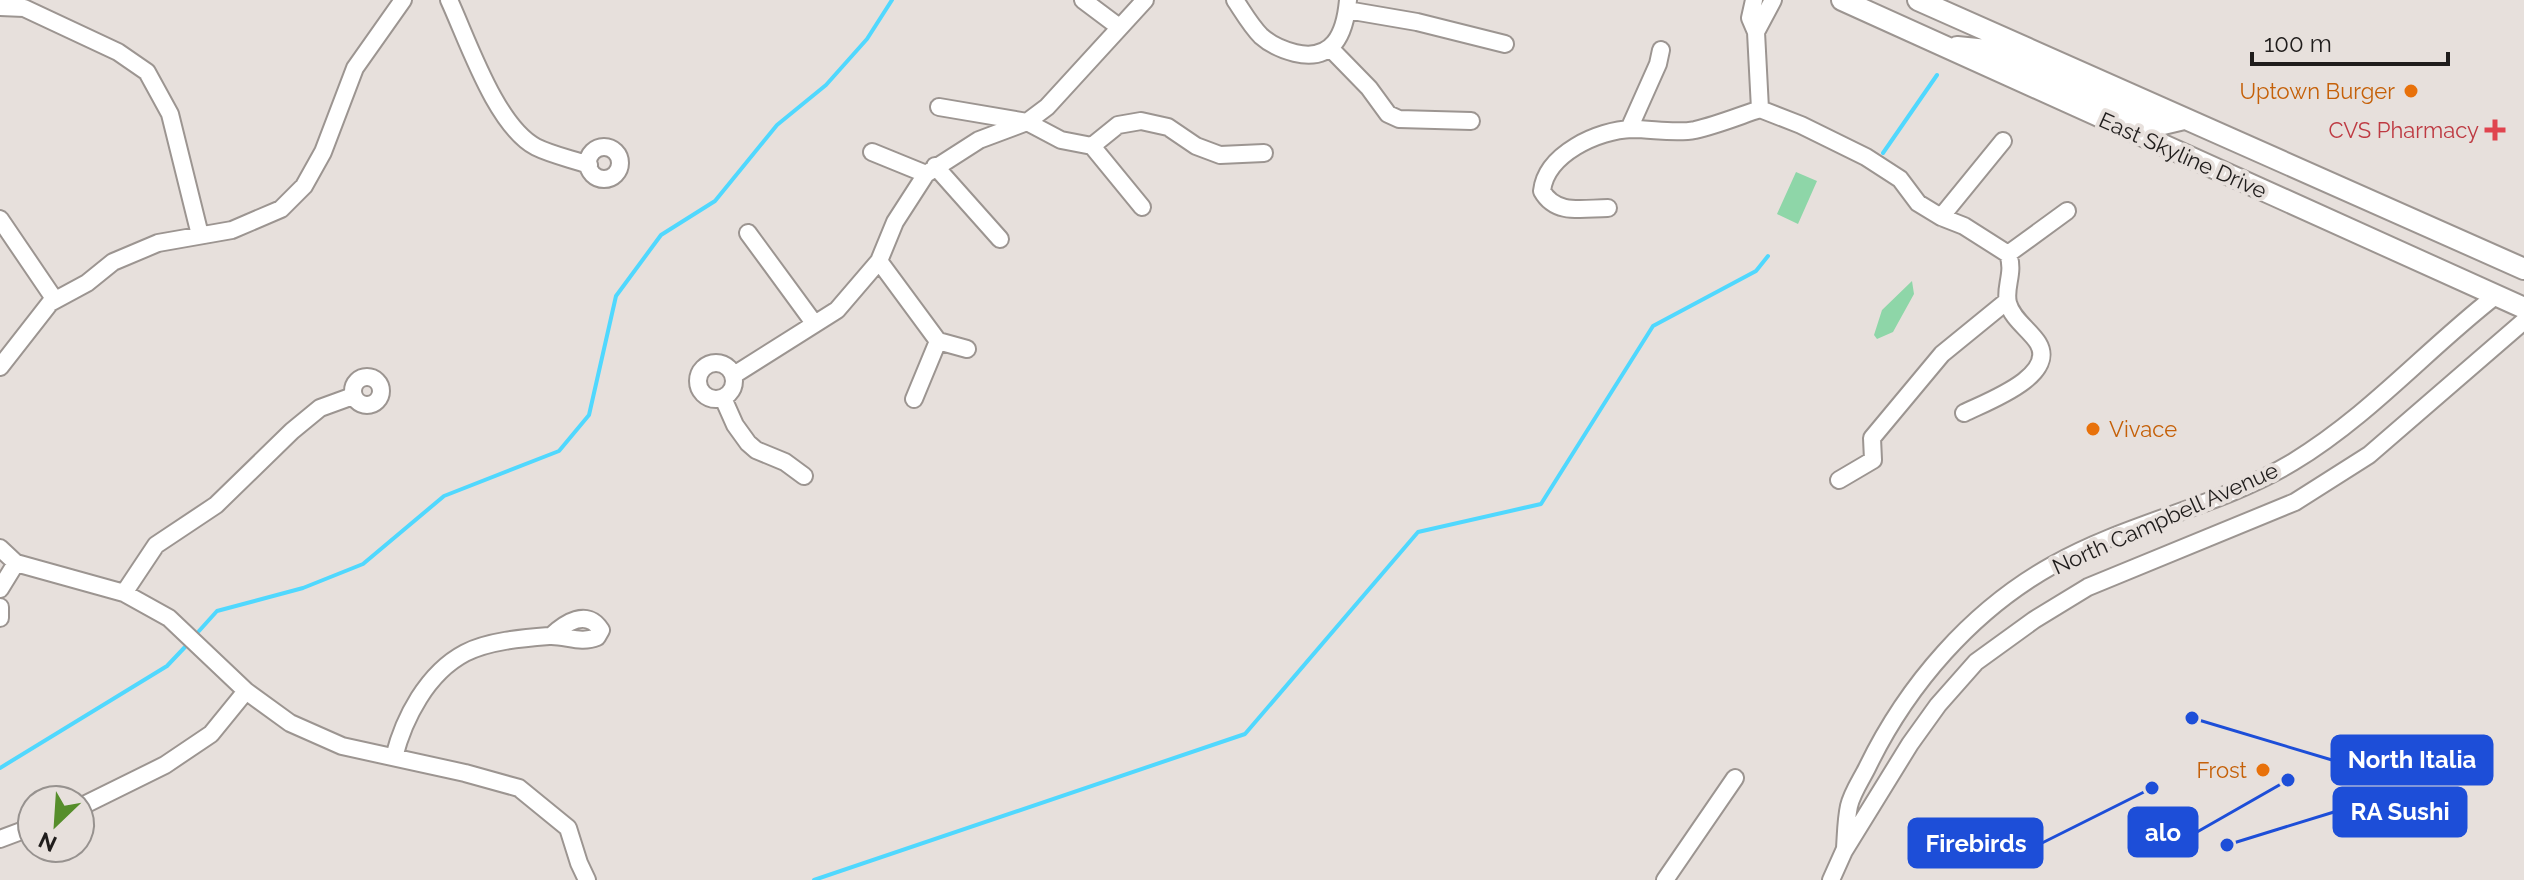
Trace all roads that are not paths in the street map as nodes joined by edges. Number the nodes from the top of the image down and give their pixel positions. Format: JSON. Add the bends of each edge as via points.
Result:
{"nodes":[{"id":1,"x":403,"y":0,"type":"edge"},
{"id":2,"x":449,"y":0,"type":"edge"},
{"id":3,"x":1083,"y":0,"type":"edge"},
{"id":4,"x":1145,"y":0,"type":"edge"},
{"id":5,"x":1235,"y":0,"type":"edge"},
{"id":6,"x":1754,"y":0,"type":"edge"},
{"id":7,"x":1773,"y":0,"type":"edge"},
{"id":8,"x":1842,"y":0,"type":"edge"},
{"id":9,"x":1918,"y":0,"type":"edge"},
{"id":10,"x":21,"y":4,"type":"edge"},
{"id":11,"x":1348,"y":5,"type":"edge"},
{"id":12,"x":0,"y":7,"type":"edge"},
{"id":13,"x":1119,"y":27,"type":"junction"},
{"id":14,"x":1756,"y":32,"type":"junction"},
{"id":15,"x":1505,"y":44,"type":"dead end"},
{"id":16,"x":1938,"y":44,"type":"junction"},
{"id":17,"x":1330,"y":48,"type":"junction"},
{"id":18,"x":1661,"y":50,"type":"dead end"},
{"id":19,"x":939,"y":107,"type":"dead end"},
{"id":20,"x":1760,"y":109,"type":"junction"},
{"id":21,"x":2184,"y":119,"type":"junction"},
{"id":22,"x":1471,"y":121,"type":"dead end"},
{"id":23,"x":1027,"y":122,"type":"junction"},
{"id":24,"x":1629,"y":129,"type":"junction"},
{"id":25,"x":2003,"y":141,"type":"dead end"},
{"id":26,"x":1092,"y":146,"type":"junction"},
{"id":27,"x":872,"y":152,"type":"dead end"},
{"id":28,"x":1264,"y":153,"type":"dead end"},
{"id":29,"x":589,"y":165,"type":"dead end"},
{"id":30,"x":930,"y":170,"type":"junction"},
{"id":31,"x":1142,"y":207,"type":"dead end"},
{"id":32,"x":1608,"y":208,"type":"dead end"},
{"id":33,"x":2067,"y":211,"type":"dead end"},
{"id":34,"x":1941,"y":217,"type":"junction"},
{"id":35,"x":0,"y":219,"type":"edge"},
{"id":36,"x":748,"y":233,"type":"dead end"},
{"id":37,"x":200,"y":235,"type":"junction"},
{"id":38,"x":1000,"y":239,"type":"dead end"},
{"id":39,"x":2008,"y":254,"type":"junction"},
{"id":40,"x":879,"y":261,"type":"junction"},
{"id":41,"x":2524,"y":271,"type":"edge"},
{"id":42,"x":2494,"y":297,"type":"junction"},
{"id":43,"x":55,"y":300,"type":"junction"},
{"id":44,"x":2007,"y":301,"type":"junction"},
{"id":45,"x":2524,"y":308,"type":"edge"},
{"id":46,"x":2524,"y":321,"type":"edge"},
{"id":47,"x":814,"y":323,"type":"junction"},
{"id":48,"x":938,"y":341,"type":"junction"},
{"id":49,"x":967,"y":349,"type":"dead end"},
{"id":50,"x":0,"y":367,"type":"edge"},
{"id":51,"x":734,"y":375,"type":"junction"},
{"id":52,"x":353,"y":396,"type":"dead end"},
{"id":53,"x":723,"y":398,"type":"junction"},
{"id":54,"x":914,"y":399,"type":"dead end"},
{"id":55,"x":1964,"y":413,"type":"dead end"},
{"id":56,"x":804,"y":476,"type":"dead end"},
{"id":57,"x":1839,"y":480,"type":"dead end"},
{"id":58,"x":0,"y":548,"type":"edge"},
{"id":59,"x":16,"y":563,"type":"junction"},
{"id":60,"x":0,"y":589,"type":"edge"},
{"id":61,"x":124,"y":593,"type":"junction"},
{"id":62,"x":0,"y":607,"type":"edge"},
{"id":63,"x":0,"y":618,"type":"edge"},
{"id":64,"x":551,"y":636,"type":"dead end"},
{"id":65,"x":246,"y":691,"type":"junction"},
{"id":66,"x":394,"y":757,"type":"junction"},
{"id":67,"x":1735,"y":778,"type":"dead end"},
{"id":68,"x":96,"y":799,"type":"edge"},
{"id":69,"x":1844,"y":851,"type":"junction"},
{"id":70,"x":587,"y":880,"type":"edge"},
{"id":71,"x":1665,"y":880,"type":"edge"},
{"id":72,"x":1831,"y":880,"type":"edge"}],
"edges":[{"from":1,"to":37,"type":"street","via":[[355,68],[304,186],[281,209],[232,230]]},
{"from":2,"to":29,"type":"street","via":[[494,99],[517,134],[536,147]]},
{"from":3,"to":13,"type":"street"},
{"from":4,"to":13,"type":"street"},
{"from":5,"to":17,"type":"street","via":[[1278,48],[1312,56]]},
{"from":6,"to":14,"type":"street","via":[[1750,18]]},
{"from":7,"to":14,"type":"street"},
{"from":8,"to":16,"type":"main road","name":"East Skyline Drive"},
{"from":9,"to":21,"type":"main road","name":"East Skyline Drive"},
{"from":10,"to":12,"type":"street"},
{"from":10,"to":37,"type":"street","via":[[147,72],[170,114]]},
{"from":11,"to":15,"type":"street"},
{"from":11,"to":17,"type":"street"},
{"from":13,"to":23,"type":"street"},
{"from":14,"to":20,"type":"street"},
{"from":16,"to":21,"type":"main road","via":[[1987,50],[2141,119],[2163,124]]},
{"from":16,"to":42,"type":"main road","name":"East Skyline Drive"},
{"from":17,"to":22,"type":"street","via":[[1388,114],[1399,119]]},
{"from":18,"to":24,"type":"street"},
{"from":19,"to":23,"type":"street"},
{"from":20,"to":24,"type":"street","via":[[1693,130]]},
{"from":20,"to":34,"type":"street","via":[[1866,157],[1900,179],[1918,203]]},
{"from":21,"to":41,"type":"main road","name":"East Skyline Drive"},
{"from":23,"to":26,"type":"street","via":[[1061,140]]},
{"from":23,"to":30,"type":"street","via":[[979,140]]},
{"from":24,"to":32,"type":"street","via":[[1561,155],[1544,177],[1542,191],[1554,205]]},
{"from":25,"to":34,"type":"street"},
{"from":26,"to":28,"type":"street","via":[[1118,125],[1141,121],[1168,127],[1220,155]]},
{"from":26,"to":31,"type":"street"},
{"from":27,"to":30,"type":"street"},
{"from":30,"to":38,"type":"street"},
{"from":30,"to":40,"type":"street","via":[[895,222]]},
{"from":33,"to":39,"type":"street"},
{"from":34,"to":39,"type":"street"},
{"from":35,"to":43,"type":"street"},
{"from":36,"to":47,"type":"street"},
{"from":37,"to":43,"type":"street","via":[[158,243],[113,262]]},
{"from":39,"to":44,"type":"street","via":[[2012,275]]},
{"from":40,"to":47,"type":"street","via":[[837,310]]},
{"from":40,"to":48,"type":"street"},
{"from":41,"to":42,"type":"main road","name":"North Campbell Avenue"},
{"from":42,"to":45,"type":"main road","name":"East Skyline Drive"},
{"from":42,"to":69,"type":"street","name":"North Campbell Avenue","via":[[2401,381],[2291,463],[2238,491],[2054,565],[1964,631],[1926,674],[1874,754],[1849,803]]},
{"from":43,"to":50,"type":"street"},
{"from":44,"to":55,"type":"street","via":[[2040,346],[2043,359],[2022,383]]},
{"from":44,"to":57,"type":"street","via":[[1942,354],[1872,438],[1873,460]]},
{"from":46,"to":69,"type":"street","name":"North Campbell Avenue","via":[[2369,455],[2295,502],[2088,587],[1976,662],[1910,744]]},
{"from":47,"to":51,"type":"street"},
{"from":48,"to":49,"type":"street"},
{"from":48,"to":54,"type":"street"},
{"from":51,"to":53,"type":"street","via":[[732,392]]},
{"from":51,"to":53,"type":"street","via":[[714,363],[699,374],[698,386],[705,396]]},
{"from":52,"to":61,"type":"street","via":[[320,408],[216,505],[156,545]]},
{"from":53,"to":56,"type":"street","via":[[748,443]]},
{"from":58,"to":59,"type":"street"},
{"from":59,"to":60,"type":"street"},
{"from":59,"to":61,"type":"street"},
{"from":61,"to":65,"type":"street","via":[[169,618]]},
{"from":62,"to":63,"type":"street"},
{"from":64,"to":66,"type":"street","via":[[489,645],[450,663],[421,694]]},
{"from":65,"to":66,"type":"street","via":[[290,723],[342,746]]},
{"from":65,"to":68,"type":"street","via":[[211,734],[165,765]]},
{"from":66,"to":70,"type":"street","via":[[519,788],[568,828]]},
{"from":67,"to":71,"type":"street"},
{"from":69,"to":72,"type":"street","name":"North Campbell Avenue"}]}
